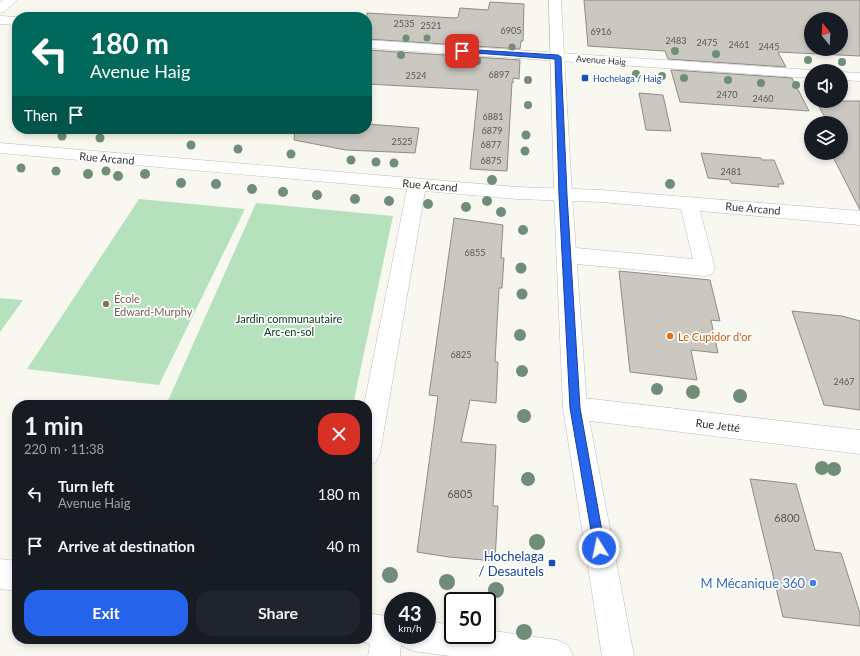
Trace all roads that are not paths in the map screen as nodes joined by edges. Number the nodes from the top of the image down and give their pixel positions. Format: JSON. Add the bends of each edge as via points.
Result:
{"nodes":[{"id":1,"x":11,"y":0,"type":"edge"},
{"id":2,"x":555,"y":0,"type":"edge"},
{"id":3,"x":0,"y":9,"type":"edge"},
{"id":4,"x":0,"y":20,"type":"edge"},
{"id":5,"x":12,"y":21,"type":"edge"},
{"id":6,"x":372,"y":44,"type":"edge"},
{"id":7,"x":558,"y":57,"type":"junction"},
{"id":8,"x":804,"y":74,"type":"edge"},
{"id":9,"x":848,"y":76,"type":"edge"},
{"id":10,"x":860,"y":77,"type":"edge"},
{"id":11,"x":0,"y":148,"type":"edge"},
{"id":12,"x":417,"y":184,"type":"junction"},
{"id":13,"x":563,"y":195,"type":"junction"},
{"id":14,"x":689,"y":203,"type":"junction"},
{"id":15,"x":860,"y":218,"type":"edge"},
{"id":16,"x":566,"y":255,"type":"junction"},
{"id":17,"x":575,"y":408,"type":"junction"},
{"id":18,"x":372,"y":426,"type":"edge"},
{"id":19,"x":860,"y":442,"type":"edge"},
{"id":20,"x":0,"y":574,"type":"edge"},
{"id":21,"x":12,"y":575,"type":"edge"},
{"id":22,"x":436,"y":642,"type":"edge"},
{"id":23,"x":557,"y":656,"type":"edge"},
{"id":24,"x":618,"y":656,"type":"edge"}],
"edges":[{"from":1,"to":3,"type":"street"},
{"from":2,"to":7,"type":"street"},
{"from":4,"to":5,"type":"street"},
{"from":6,"to":7,"type":"street","name":"Avenue Haig"},
{"from":7,"to":8,"type":"street","name":"Avenue Haig"},
{"from":7,"to":13,"type":"street"},
{"from":9,"to":10,"type":"street"},
{"from":11,"to":12,"type":"street","name":"Rue Arcand"},
{"from":12,"to":13,"type":"street","name":"Rue Arcand"},
{"from":12,"to":18,"type":"street"},
{"from":13,"to":14,"type":"street","name":"Rue Arcand"},
{"from":13,"to":16,"type":"street"},
{"from":14,"to":15,"type":"street","name":"Rue Arcand"},
{"from":14,"to":16,"type":"street","via":[[705,268]]},
{"from":16,"to":17,"type":"street"},
{"from":17,"to":19,"type":"street","name":"Rue Jetté"},
{"from":17,"to":24,"type":"street"},
{"from":20,"to":21,"type":"street"},
{"from":22,"to":23,"type":"street"}]}
